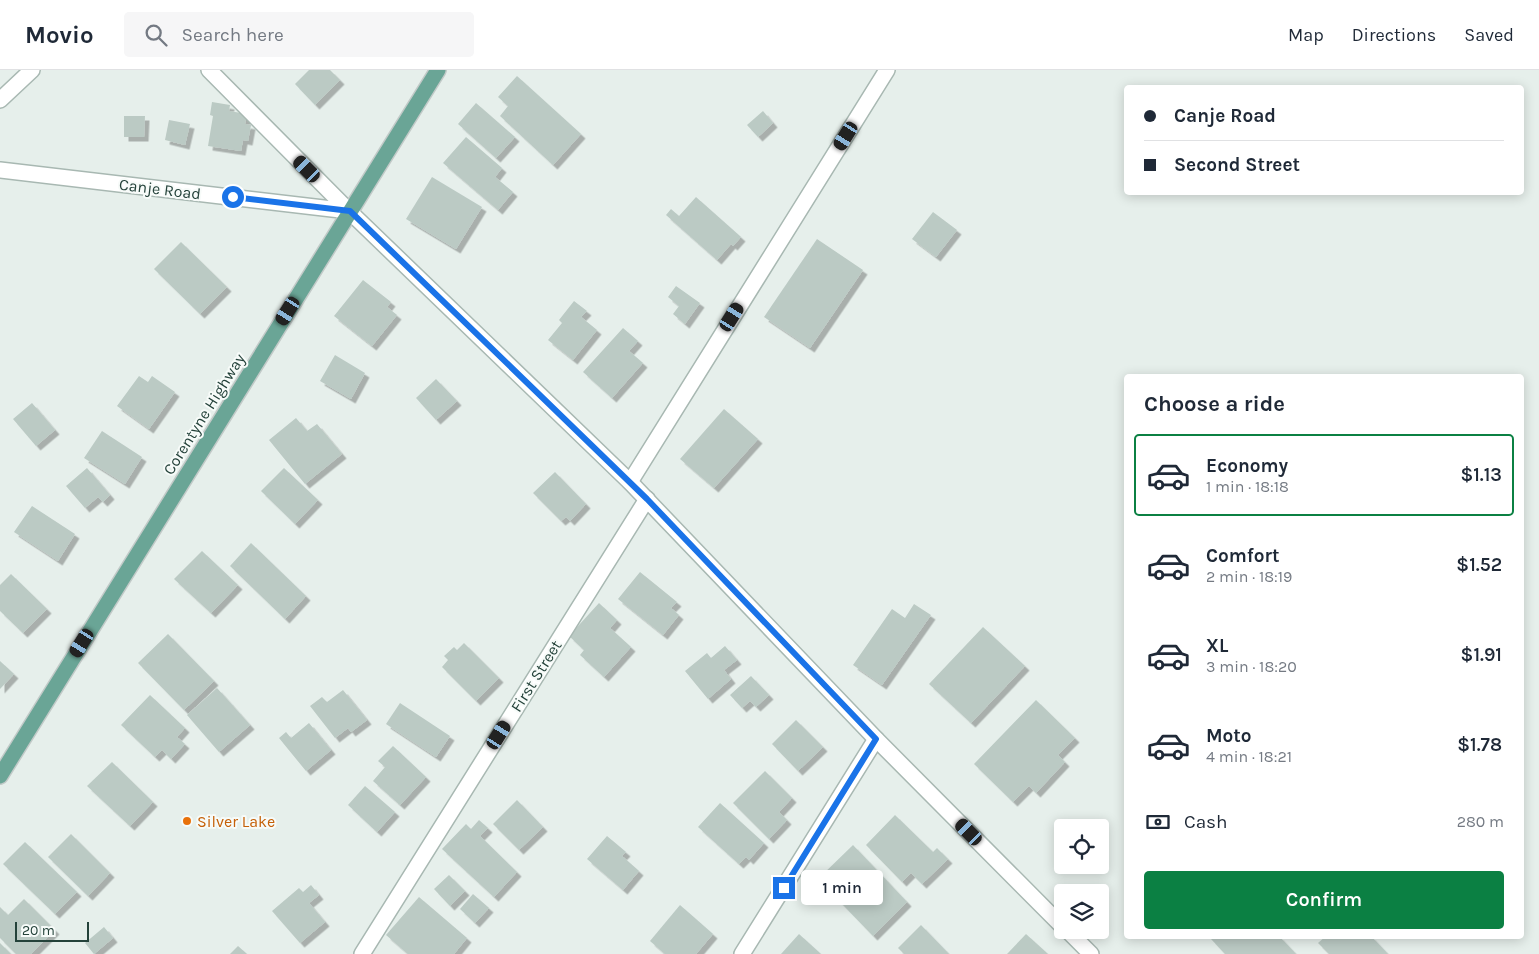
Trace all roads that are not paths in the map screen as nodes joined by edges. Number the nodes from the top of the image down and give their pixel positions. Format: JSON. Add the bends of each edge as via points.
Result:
{"nodes":[{"id":1,"x":32,"y":70,"type":"edge"},
{"id":2,"x":209,"y":70,"type":"edge"},
{"id":3,"x":438,"y":70,"type":"edge"},
{"id":4,"x":887,"y":70,"type":"edge"},
{"id":5,"x":0,"y":100,"type":"edge"},
{"id":6,"x":0,"y":170,"type":"edge"},
{"id":7,"x":350,"y":211,"type":"junction"},
{"id":8,"x":630,"y":482,"type":"junction"},
{"id":9,"x":647,"y":499,"type":"junction"},
{"id":10,"x":876,"y":739,"type":"junction"},
{"id":11,"x":0,"y":776,"type":"edge"},
{"id":12,"x":1054,"y":918,"type":"edge"},
{"id":13,"x":1076,"y":939,"type":"edge"},
{"id":14,"x":362,"y":954,"type":"edge"},
{"id":15,"x":742,"y":954,"type":"edge"},
{"id":16,"x":1091,"y":954,"type":"edge"}],
"edges":[{"from":1,"to":5,"type":"street"},
{"from":2,"to":7,"type":"street"},
{"from":3,"to":7,"type":"main road","name":"Corentyne Highway"},
{"from":4,"to":8,"type":"street"},
{"from":6,"to":7,"type":"street","name":"Canje Road"},
{"from":7,"to":8,"type":"street"},
{"from":7,"to":11,"type":"main road","name":"Corentyne Highway"},
{"from":8,"to":9,"type":"street"},
{"from":9,"to":10,"type":"street"},
{"from":9,"to":14,"type":"street","name":"First Street"},
{"from":10,"to":12,"type":"street"},
{"from":10,"to":15,"type":"street"},
{"from":13,"to":16,"type":"street"}]}
